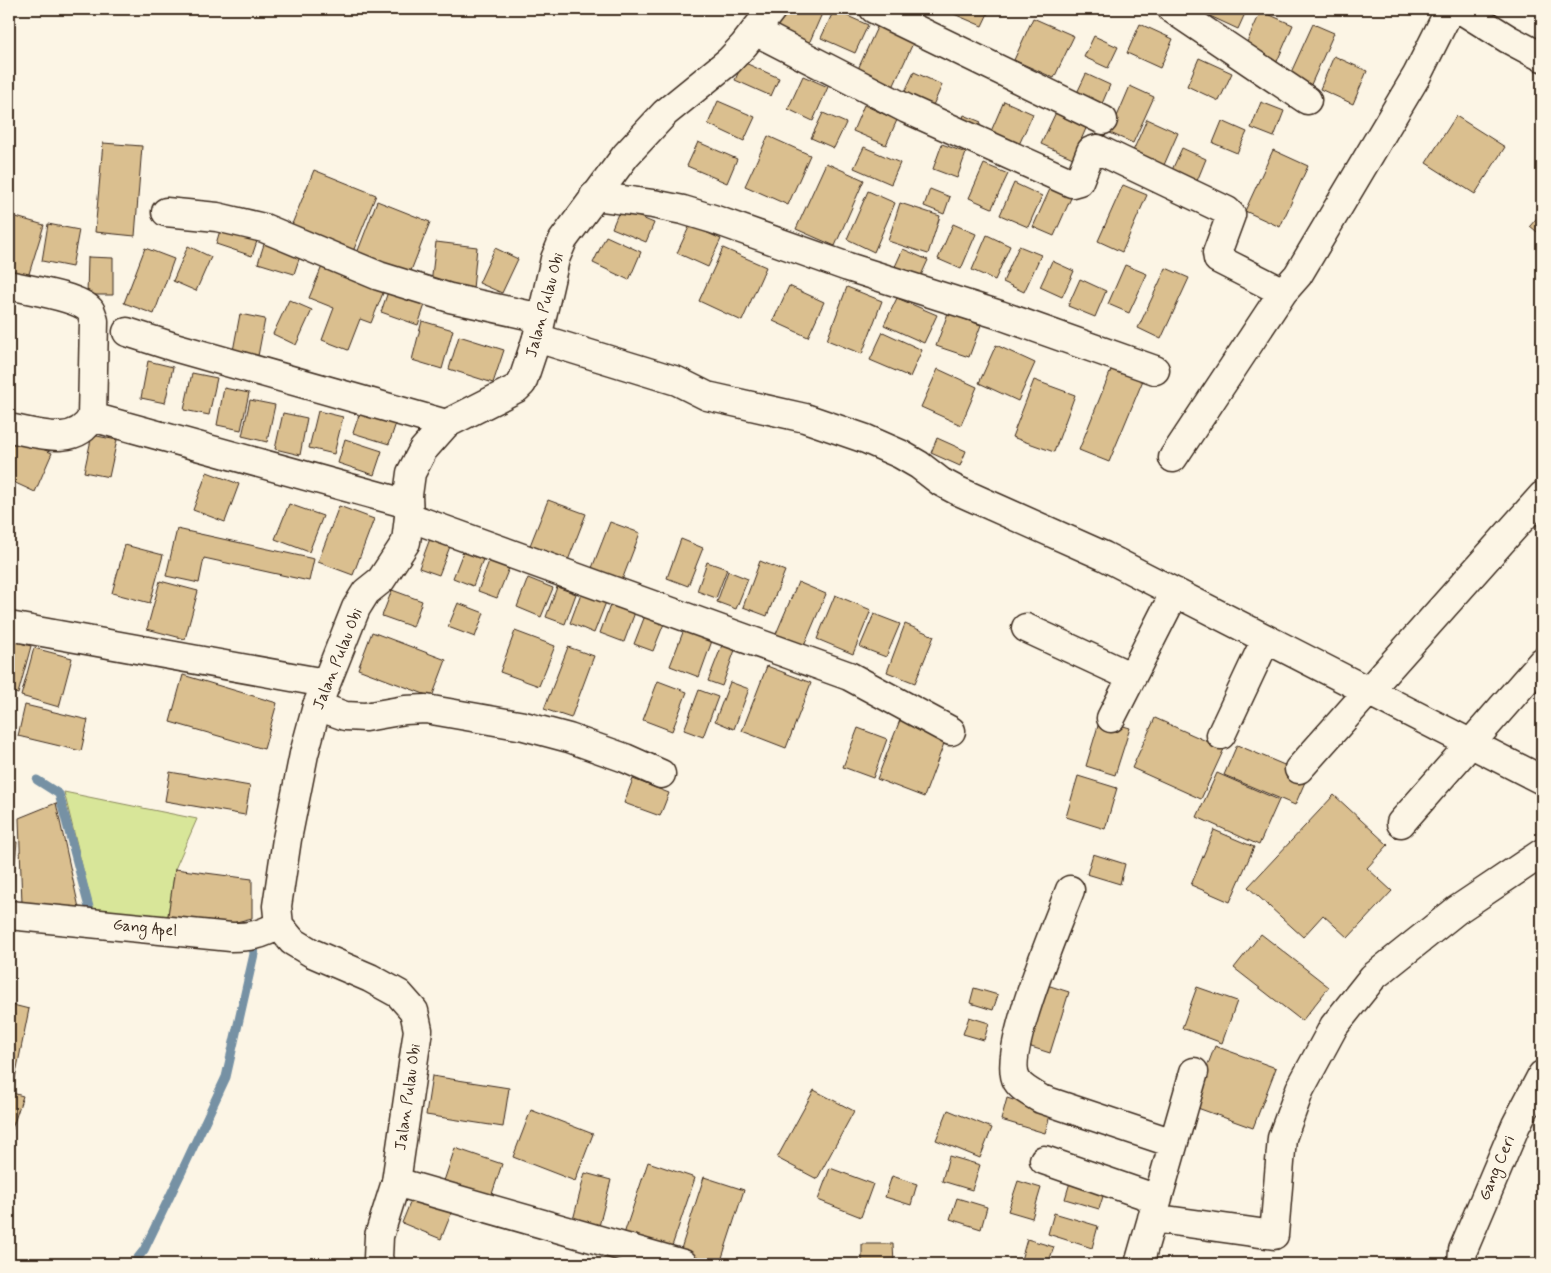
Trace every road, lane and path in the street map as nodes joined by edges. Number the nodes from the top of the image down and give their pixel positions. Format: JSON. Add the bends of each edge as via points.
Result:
{"nodes":[{"id":1,"x":772,"y":9,"type":"edge"},
{"id":2,"x":874,"y":9,"type":"edge"},
{"id":3,"x":1172,"y":9,"type":"edge"},
{"id":4,"x":1450,"y":9,"type":"edge"},
{"id":5,"x":1460,"y":9,"type":"edge"},
{"id":6,"x":755,"y":31,"type":"junction"},
{"id":7,"x":1542,"y":57,"type":"edge"},
{"id":8,"x":1307,"y":100,"type":"dead end"},
{"id":9,"x":1103,"y":120,"type":"dead end"},
{"id":10,"x":594,"y":196,"type":"junction"},
{"id":11,"x":166,"y":212,"type":"dead end"},
{"id":12,"x":9,"y":285,"type":"edge"},
{"id":13,"x":1283,"y":292,"type":"junction"},
{"id":14,"x":539,"y":328,"type":"junction"},
{"id":15,"x":127,"y":332,"type":"dead end"},
{"id":16,"x":1155,"y":370,"type":"dead end"},
{"id":17,"x":92,"y":417,"type":"junction"},
{"id":18,"x":446,"y":424,"type":"junction"},
{"id":19,"x":9,"y":428,"type":"edge"},
{"id":20,"x":1173,"y":458,"type":"dead end"},
{"id":21,"x":1542,"y":496,"type":"edge"},
{"id":22,"x":408,"y":511,"type":"junction"},
{"id":23,"x":1175,"y":592,"type":"junction"},
{"id":24,"x":9,"y":626,"type":"edge"},
{"id":25,"x":1026,"y":628,"type":"dead end"},
{"id":26,"x":1266,"y":639,"type":"junction"},
{"id":27,"x":1542,"y":662,"type":"edge"},
{"id":28,"x":1132,"y":677,"type":"junction"},
{"id":29,"x":1368,"y":691,"type":"junction"},
{"id":30,"x":321,"y":694,"type":"junction"},
{"id":31,"x":1111,"y":718,"type":"dead end"},
{"id":32,"x":951,"y":731,"type":"dead end"},
{"id":33,"x":1221,"y":735,"type":"dead end"},
{"id":34,"x":1471,"y":744,"type":"junction"},
{"id":35,"x":1299,"y":769,"type":"dead end"},
{"id":36,"x":661,"y":774,"type":"dead end"},
{"id":37,"x":1542,"y":780,"type":"edge"},
{"id":38,"x":1401,"y":823,"type":"dead end"},
{"id":39,"x":1542,"y":853,"type":"edge"},
{"id":40,"x":1070,"y":890,"type":"dead end"},
{"id":41,"x":9,"y":915,"type":"edge"},
{"id":42,"x":262,"y":932,"type":"junction"},
{"id":43,"x":1194,"y":1072,"type":"dead end"},
{"id":44,"x":1542,"y":1075,"type":"edge"},
{"id":45,"x":1173,"y":1142,"type":"junction"},
{"id":46,"x":1044,"y":1160,"type":"dead end"},
{"id":47,"x":396,"y":1182,"type":"junction"},
{"id":48,"x":1154,"y":1209,"type":"junction"},
{"id":49,"x":380,"y":1264,"type":"edge"},
{"id":50,"x":683,"y":1264,"type":"edge"},
{"id":51,"x":1139,"y":1264,"type":"edge"},
{"id":52,"x":1462,"y":1264,"type":"edge"}],
"edges":[{"from":1,"to":6,"type":"street","name":"Jalan Pulau Obi"},
{"from":2,"to":9,"type":"street"},
{"from":3,"to":8,"type":"street"},
{"from":4,"to":13,"type":"street","via":[[1412,83],[1298,275]]},
{"from":5,"to":7,"type":"street"},
{"from":6,"to":10,"type":"street","name":"Jalan Pulau Obi","via":[[729,61],[665,113]]},
{"from":6,"to":13,"type":"street","via":[[907,109],[1072,183],[1079,181],[1091,151],[1097,149],[1227,210],[1231,215],[1216,253],[1218,259]]},
{"from":10,"to":14,"type":"street","name":"Jalan Pulau Obi","via":[[563,240],[555,259]]},
{"from":10,"to":16,"type":"street","via":[[653,204],[713,219]]},
{"from":11,"to":14,"type":"street","via":[[217,217],[264,228],[379,276]]},
{"from":12,"to":17,"type":"street","via":[[64,297],[90,311],[94,322]]},
{"from":13,"to":20,"type":"street"},
{"from":14,"to":18,"type":"street","name":"Jalan Pulau Obi","via":[[522,383]]},
{"from":14,"to":23,"type":"street","via":[[677,381],[707,396],[805,418],[866,439],[919,464],[956,490],[1104,556]]},
{"from":15,"to":18,"type":"street"},
{"from":17,"to":19,"type":"street","via":[[87,427],[69,436]]},
{"from":17,"to":22,"type":"street"},
{"from":18,"to":22,"type":"street","name":"Jalan Pulau Obi","via":[[423,450],[411,473]]},
{"from":21,"to":29,"type":"street"},
{"from":22,"to":30,"type":"street","name":"Jalan Pulau Obi","via":[[406,542],[381,580],[366,592],[356,608]]},
{"from":22,"to":32,"type":"street","via":[[848,676]]},
{"from":23,"to":26,"type":"street"},
{"from":23,"to":28,"type":"street"},
{"from":24,"to":30,"type":"street"},
{"from":25,"to":28,"type":"street"},
{"from":26,"to":29,"type":"street"},
{"from":26,"to":33,"type":"street"},
{"from":27,"to":34,"type":"street"},
{"from":28,"to":31,"type":"street"},
{"from":29,"to":34,"type":"street"},
{"from":29,"to":35,"type":"street"},
{"from":30,"to":36,"type":"street","via":[[344,716],[426,709],[524,726],[569,738]]},
{"from":30,"to":42,"type":"street","name":"Jalan Pulau Obi","via":[[304,754],[276,906]]},
{"from":34,"to":37,"type":"street"},
{"from":34,"to":38,"type":"street"},
{"from":39,"to":48,"type":"street","via":[[1457,910],[1373,977],[1334,1026],[1300,1089],[1282,1138],[1274,1235]]},
{"from":40,"to":45,"type":"street","via":[[1015,1046],[1013,1070],[1017,1081],[1041,1099]]},
{"from":41,"to":42,"type":"street","name":"Gang Apel","via":[[212,936]]},
{"from":42,"to":47,"type":"street","name":"Jalan Pulau Obi","via":[[292,942],[370,978],[400,994],[414,1011],[418,1030]]},
{"from":43,"to":45,"type":"street"},
{"from":44,"to":52,"type":"street","name":"Gang Ceri","via":[[1516,1124],[1463,1250]]},
{"from":45,"to":48,"type":"street"},
{"from":46,"to":48,"type":"street"},
{"from":47,"to":49,"type":"street","name":"Jalan Pulau Obi","via":[[379,1236]]},
{"from":47,"to":50,"type":"street"},
{"from":48,"to":51,"type":"street"}]}
